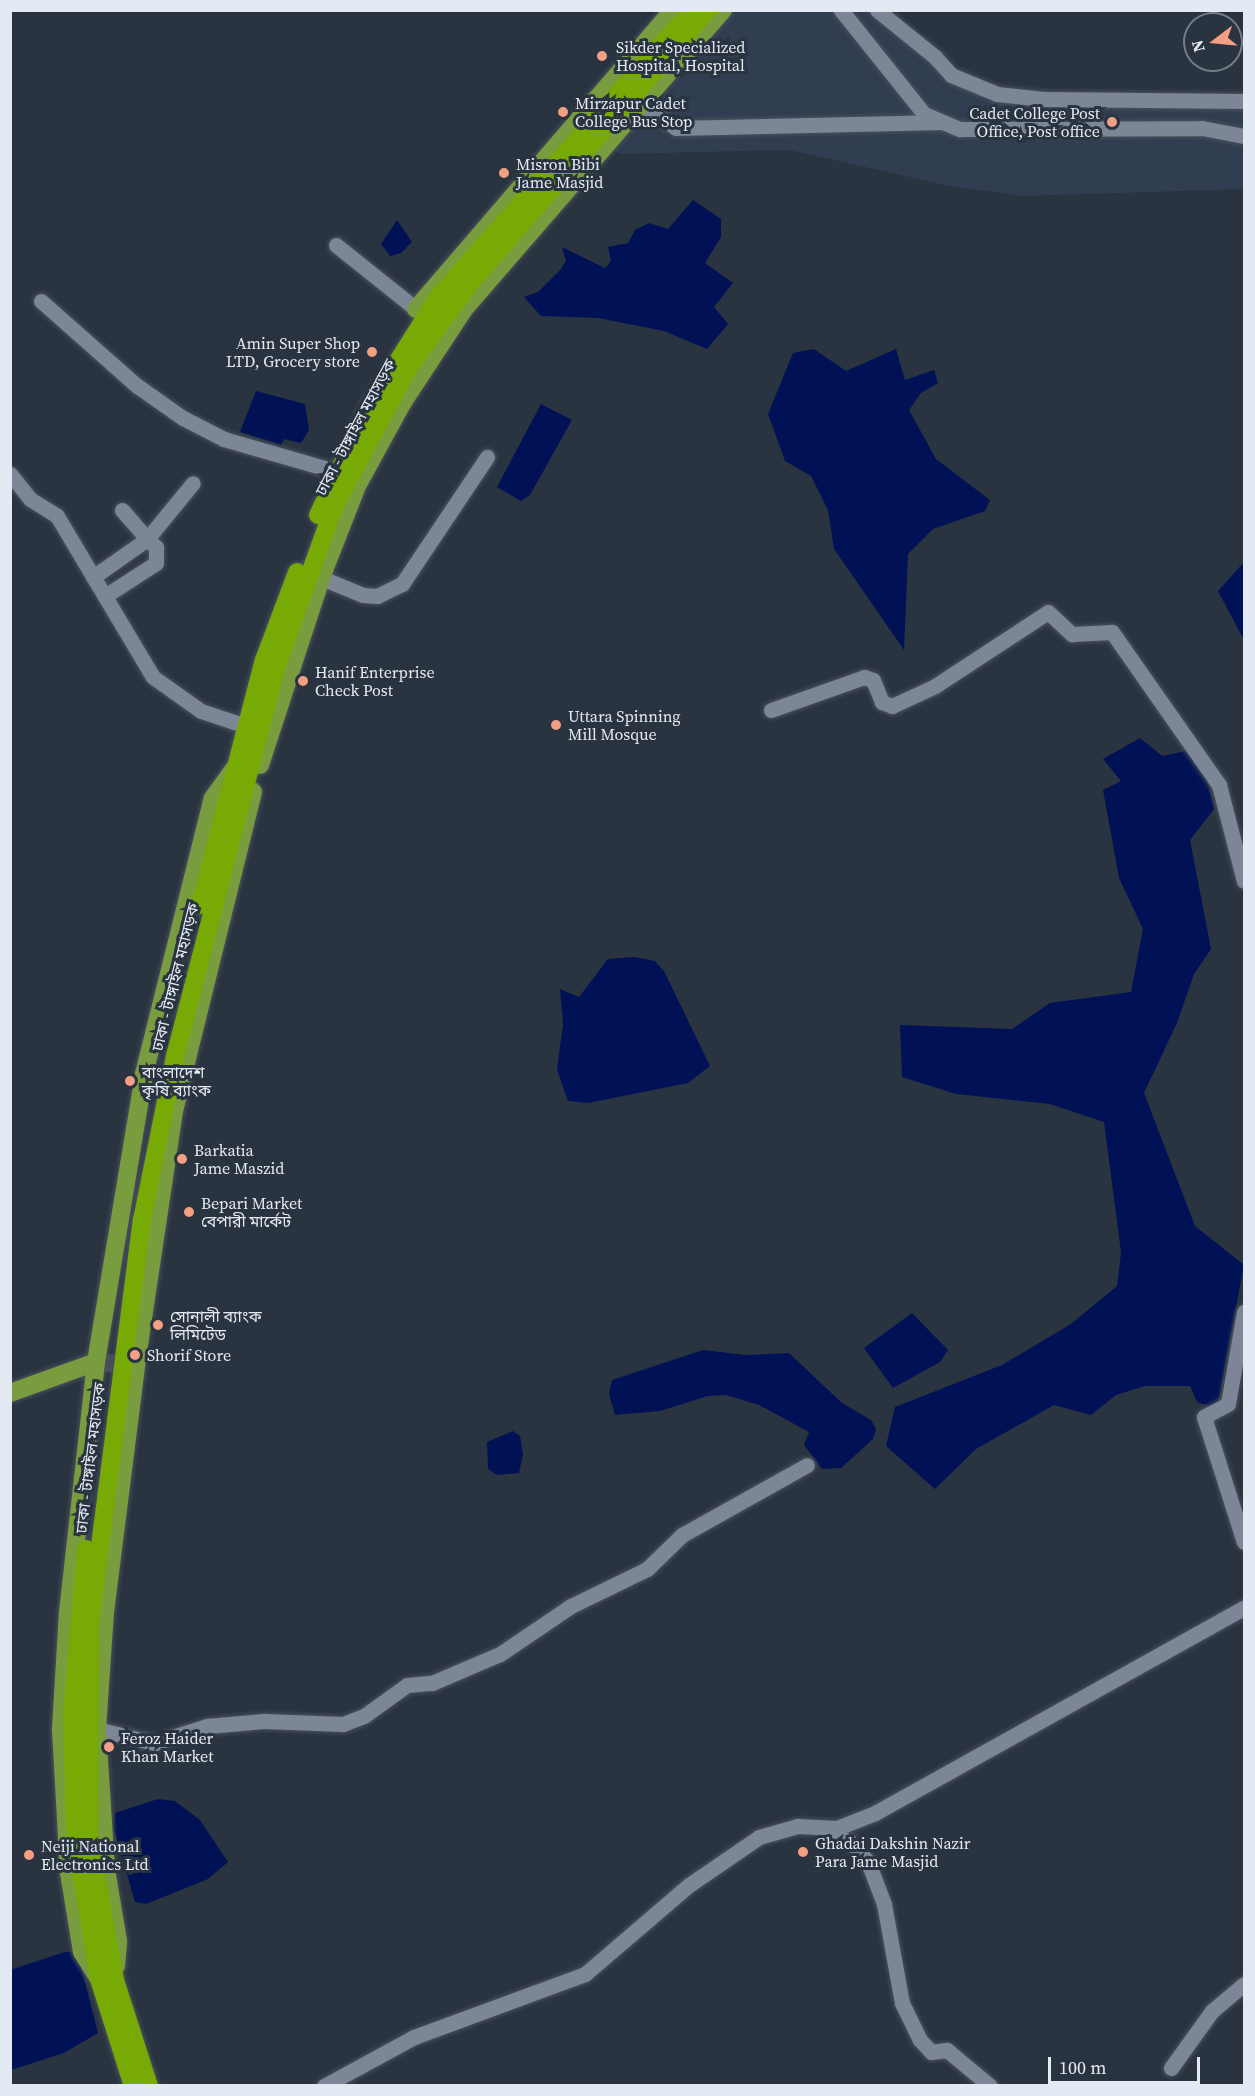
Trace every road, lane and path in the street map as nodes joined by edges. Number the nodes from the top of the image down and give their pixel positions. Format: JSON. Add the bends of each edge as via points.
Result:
{"nodes":[{"id":1,"x":673,"y":10,"type":"edge"},
{"id":2,"x":691,"y":10,"type":"edge"},
{"id":3,"x":707,"y":10,"type":"edge"},
{"id":4,"x":723,"y":10,"type":"edge"},
{"id":5,"x":841,"y":10,"type":"edge"},
{"id":6,"x":877,"y":10,"type":"edge"},
{"id":7,"x":1245,"y":100,"type":"edge"},
{"id":8,"x":637,"y":102,"type":"junction"},
{"id":9,"x":944,"y":122,"type":"junction"},
{"id":10,"x":1245,"y":136,"type":"edge"},
{"id":11,"x":336,"y":245,"type":"dead end"},
{"id":12,"x":41,"y":301,"type":"dead end"},
{"id":13,"x":420,"y":313,"type":"junction"},
{"id":14,"x":487,"y":457,"type":"dead end"},
{"id":15,"x":335,"y":471,"type":"junction"},
{"id":16,"x":10,"y":474,"type":"edge"},
{"id":17,"x":193,"y":483,"type":"dead end"},
{"id":18,"x":122,"y":510,"type":"dead end"},
{"id":19,"x":147,"y":538,"type":"junction"},
{"id":20,"x":315,"y":575,"type":"junction"},
{"id":21,"x":93,"y":577,"type":"junction"},
{"id":22,"x":105,"y":596,"type":"junction"},
{"id":23,"x":771,"y":710,"type":"dead end"},
{"id":24,"x":246,"y":726,"type":"junction"},
{"id":25,"x":245,"y":779,"type":"junction"},
{"id":26,"x":1245,"y":881,"type":"edge"},
{"id":27,"x":1245,"y":1312,"type":"edge"},
{"id":28,"x":96,"y":1362,"type":"junction"},
{"id":29,"x":10,"y":1393,"type":"edge"},
{"id":30,"x":807,"y":1465,"type":"dead end"},
{"id":31,"x":1245,"y":1542,"type":"edge"},
{"id":32,"x":1245,"y":1608,"type":"edge"},
{"id":33,"x":97,"y":1729,"type":"junction"},
{"id":34,"x":824,"y":1829,"type":"junction"},
{"id":35,"x":107,"y":1979,"type":"junction"},
{"id":36,"x":1245,"y":1984,"type":"edge"},
{"id":37,"x":1171,"y":2068,"type":"dead end"},
{"id":38,"x":133,"y":2085,"type":"edge"},
{"id":39,"x":149,"y":2085,"type":"edge"},
{"id":40,"x":324,"y":2085,"type":"edge"},
{"id":41,"x":990,"y":2085,"type":"edge"}],
"edges":[{"from":1,"to":13,"type":"main road"},
{"from":2,"to":13,"type":"highway","name":"ঢাকা - টাঙ্গাইল মহাসড়ক"},
{"from":3,"to":8,"type":"highway","name":"ঢাকা - টাঙ্গাইল মহাসড়ক"},
{"from":4,"to":8,"type":"main road"},
{"from":5,"to":9,"type":"street","via":[[918,107]]},
{"from":6,"to":7,"type":"street","via":[[951,75],[998,94],[1035,99]]},
{"from":8,"to":9,"type":"street","via":[[676,128]]},
{"from":8,"to":20,"type":"highway","name":"ঢাকা - টাঙ্গাইল মহাসড়ক","via":[[470,283],[407,370],[350,473]]},
{"from":9,"to":10,"type":"street","via":[[960,129],[1202,128]]},
{"from":11,"to":13,"type":"street"},
{"from":12,"to":15,"type":"street","via":[[136,385],[183,418],[224,439]]},
{"from":13,"to":15,"type":"highway","name":"ঢাকা - টাঙ্গাইল মহাসড়ক"},
{"from":14,"to":20,"type":"street","via":[[402,584],[377,596],[349,591]]},
{"from":15,"to":24,"type":"highway","name":"ঢাকা - টাঙ্গাইল মহাসড়ক","via":[[264,660]]},
{"from":16,"to":21,"type":"street","via":[[30,499],[57,516]]},
{"from":17,"to":19,"type":"street"},
{"from":18,"to":19,"type":"street"},
{"from":19,"to":21,"type":"street"},
{"from":19,"to":22,"type":"street","via":[[156,547],[156,563]]},
{"from":20,"to":25,"type":"highway","name":"ঢাকা - টাঙ্গাইল মহাসড়ক","via":[[277,665]]},
{"from":21,"to":22,"type":"street"},
{"from":22,"to":24,"type":"street","via":[[153,677],[201,711]]},
{"from":23,"to":26,"type":"street","via":[[864,677],[873,680],[882,702],[892,706],[935,686],[1048,612],[1071,634],[1112,632],[1219,785]]},
{"from":24,"to":25,"type":"highway","name":"ঢাকা - টাঙ্গাইল মহাসড়ক"},
{"from":25,"to":28,"type":"main road","via":[[213,798],[144,1074]]},
{"from":25,"to":33,"type":"main road","via":[[174,1111],[134,1376],[105,1612]]},
{"from":25,"to":35,"type":"highway","name":"ঢাকা - টাঙ্গাইল মহাসড়ক","via":[[175,1056],[142,1220],[90,1624],[89,1836]]},
{"from":27,"to":31,"type":"street","via":[[1228,1404],[1204,1418]]},
{"from":28,"to":29,"type":"main road"},
{"from":28,"to":35,"type":"main road","via":[[68,1612],[61,1729],[69,1874],[82,1952]]},
{"from":30,"to":33,"type":"street","via":[[682,1535],[647,1569],[571,1606],[500,1654],[432,1683],[407,1685],[364,1716],[343,1724],[264,1721],[207,1726],[154,1743]]},
{"from":32,"to":34,"type":"street","via":[[1046,1714],[958,1771],[849,1825]]},
{"from":33,"to":35,"type":"main road","via":[[106,1869],[118,1941]]},
{"from":34,"to":40,"type":"street","via":[[798,1826],[759,1837],[689,1885],[585,1974],[414,2037]]},
{"from":34,"to":41,"type":"street","via":[[852,1843],[867,1862],[884,1904],[902,2003],[920,2040],[931,2052],[947,2050]]},
{"from":35,"to":38,"type":"highway","name":"ঢাকা - টাঙ্গাইল মহাসড়ক"},
{"from":35,"to":39,"type":"highway","name":"ঢাকা - টাঙ্গাইল মহাসড়ক"},
{"from":36,"to":37,"type":"street","via":[[1212,2011]]}]}
